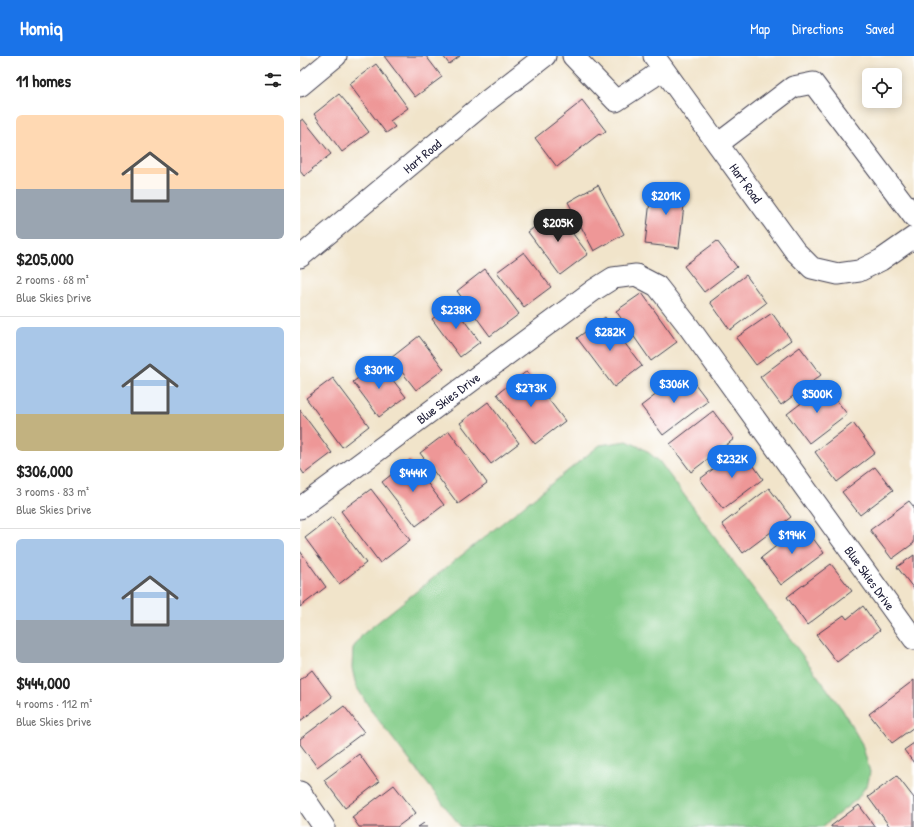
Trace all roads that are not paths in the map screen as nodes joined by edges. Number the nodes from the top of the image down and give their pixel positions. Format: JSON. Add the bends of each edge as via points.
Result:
{"nodes":[{"id":1,"x":336,"y":56,"type":"edge"},
{"id":2,"x":545,"y":56,"type":"edge"},
{"id":3,"x":573,"y":56,"type":"edge"},
{"id":4,"x":659,"y":62,"type":"edge"},
{"id":5,"x":300,"y":86,"type":"edge"},
{"id":6,"x":718,"y":144,"type":"junction"},
{"id":7,"x":914,"y":218,"type":"edge"},
{"id":8,"x":914,"y":237,"type":"edge"},
{"id":9,"x":300,"y":257,"type":"edge"},
{"id":10,"x":300,"y":508,"type":"edge"},
{"id":11,"x":914,"y":639,"type":"edge"},
{"id":12,"x":300,"y":792,"type":"edge"},
{"id":13,"x":324,"y":827,"type":"edge"}],
"edges":[{"from":1,"to":5,"type":"street"},
{"from":2,"to":9,"type":"street","name":"Hart Road"},
{"from":3,"to":4,"type":"street","via":[[616,101],[651,78]]},
{"from":4,"to":6,"type":"street","name":"Hart Road"},
{"from":6,"to":7,"type":"street","via":[[793,87],[813,82]]},
{"from":6,"to":8,"type":"street","name":"Hart Road","via":[[795,251],[812,268],[838,274],[859,271],[881,260]]},
{"from":10,"to":11,"type":"street","name":"Blue Skies Drive","via":[[594,290],[613,278],[636,275],[657,286],[686,323]]},
{"from":12,"to":13,"type":"street"}]}
